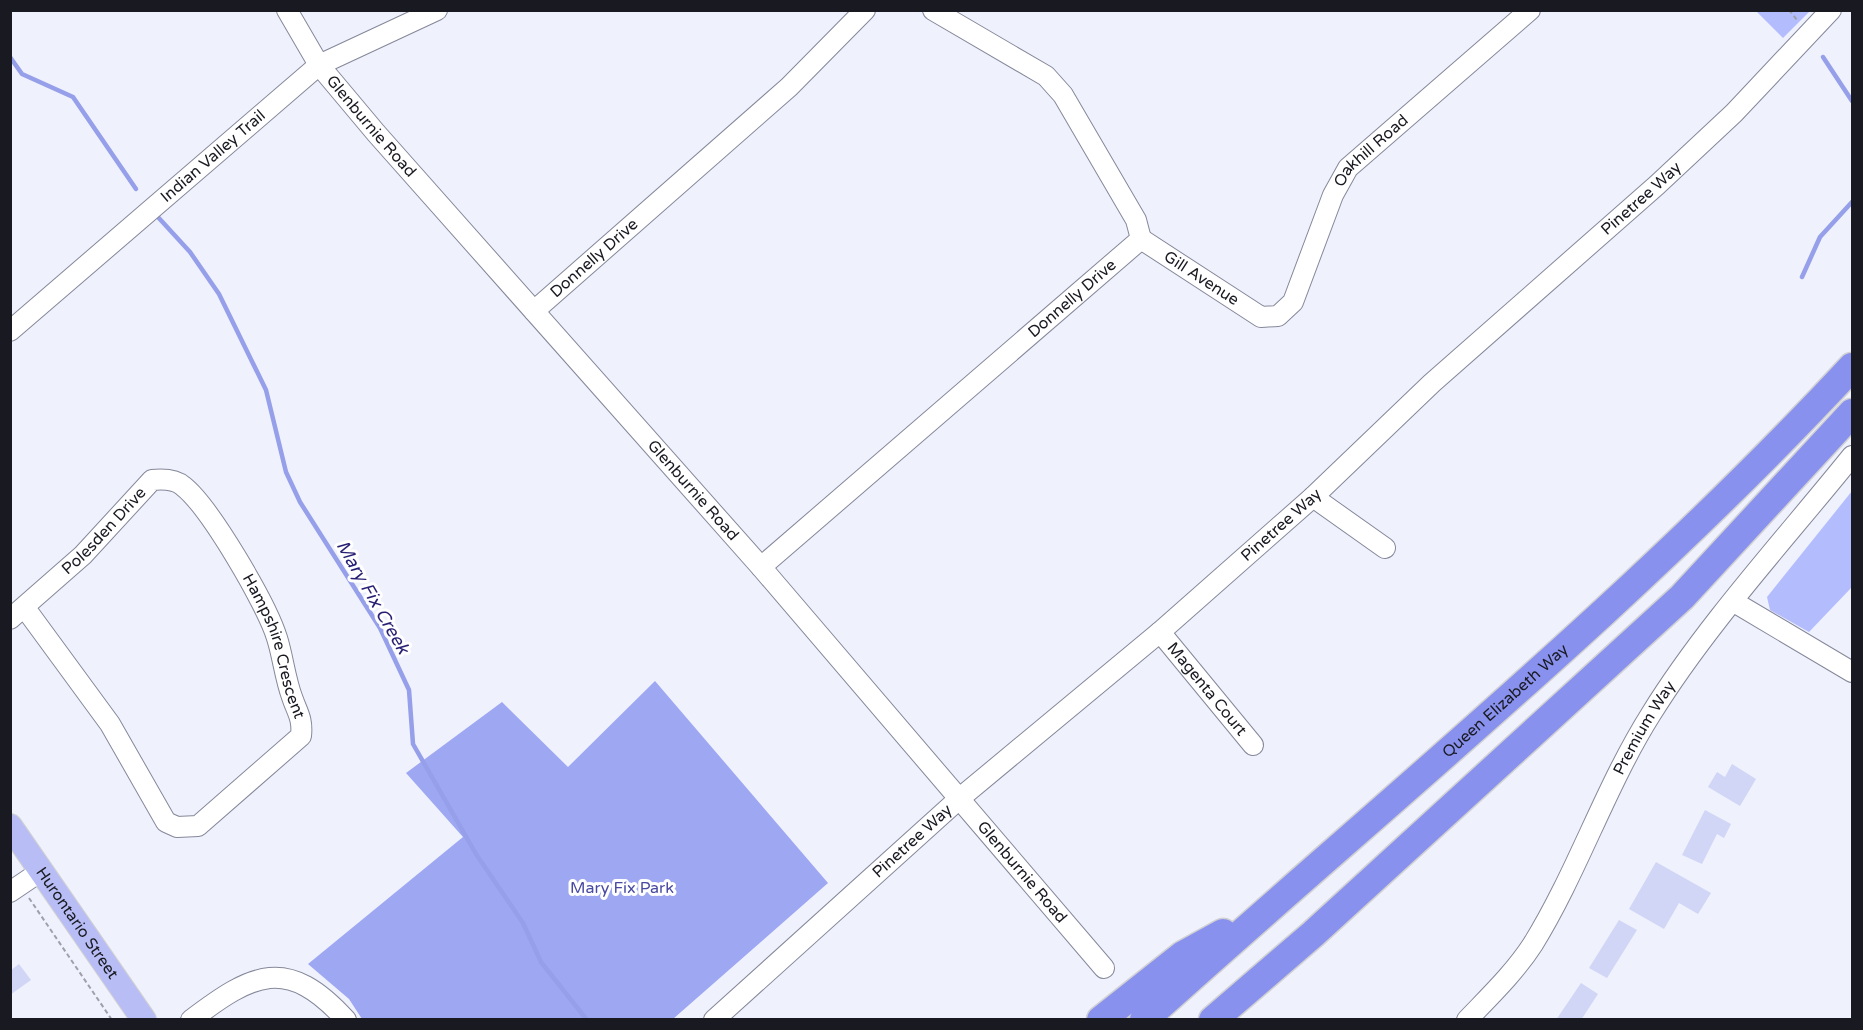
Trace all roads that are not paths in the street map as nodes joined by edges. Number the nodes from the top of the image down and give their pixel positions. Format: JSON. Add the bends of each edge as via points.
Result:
{"nodes":[{"id":1,"x":287,"y":10,"type":"edge"},
{"id":2,"x":437,"y":10,"type":"edge"},
{"id":3,"x":865,"y":10,"type":"edge"},
{"id":4,"x":933,"y":10,"type":"edge"},
{"id":5,"x":1530,"y":10,"type":"edge"},
{"id":6,"x":1831,"y":10,"type":"edge"},
{"id":7,"x":319,"y":65,"type":"junction"},
{"id":8,"x":1141,"y":239,"type":"junction"},
{"id":9,"x":534,"y":311,"type":"junction"},
{"id":10,"x":1261,"y":317,"type":"joint"},
{"id":11,"x":10,"y":331,"type":"edge"},
{"id":12,"x":1852,"y":367,"type":"edge"},
{"id":13,"x":1852,"y":413,"type":"edge"},
{"id":14,"x":1852,"y":456,"type":"edge"},
{"id":15,"x":1313,"y":497,"type":"junction"},
{"id":16,"x":210,"y":519,"type":"joint"},
{"id":17,"x":1385,"y":548,"type":"dead end"},
{"id":18,"x":761,"y":567,"type":"junction"},
{"id":19,"x":1734,"y":602,"type":"junction"},
{"id":20,"x":18,"y":614,"type":"edge"},
{"id":21,"x":1160,"y":632,"type":"junction"},
{"id":22,"x":1852,"y":672,"type":"edge"},
{"id":23,"x":1253,"y":745,"type":"dead end"},
{"id":24,"x":960,"y":798,"type":"junction"},
{"id":25,"x":10,"y":826,"type":"edge"},
{"id":26,"x":41,"y":871,"type":"junction"},
{"id":27,"x":15,"y":889,"type":"edge"},
{"id":28,"x":1269,"y":906,"type":"junction"},
{"id":29,"x":1104,"y":968,"type":"dead end"},
{"id":30,"x":144,"y":1020,"type":"edge"},
{"id":31,"x":191,"y":1020,"type":"edge"},
{"id":32,"x":346,"y":1020,"type":"edge"},
{"id":33,"x":714,"y":1020,"type":"edge"},
{"id":34,"x":1101,"y":1020,"type":"edge"},
{"id":35,"x":1144,"y":1020,"type":"edge"},
{"id":36,"x":1213,"y":1020,"type":"edge"},
{"id":37,"x":1467,"y":1020,"type":"edge"}],
"edges":[{"from":1,"to":7,"type":"street","name":"Glenburnie Road"},
{"from":2,"to":7,"type":"street","name":"Indian Valley Trail"},
{"from":3,"to":9,"type":"street","name":"Donnelly Drive","via":[[789,87]]},
{"from":4,"to":8,"type":"street","via":[[1046,76],[1064,94],[1136,220]]},
{"from":5,"to":10,"type":"street","name":"Oakhill Road","via":[[1348,168],[1333,195],[1293,302],[1278,316]]},
{"from":6,"to":15,"type":"street","name":"Pinetree Way","via":[[1726,121],[1432,383]]},
{"from":7,"to":9,"type":"street","name":"Glenburnie Road"},
{"from":7,"to":11,"type":"street","name":"Indian Valley Trail"},
{"from":8,"to":10,"type":"street","name":"Gill Avenue"},
{"from":8,"to":18,"type":"street","name":"Donnelly Drive"},
{"from":9,"to":18,"type":"street","name":"Glenburnie Road"},
{"from":12,"to":28,"type":"highway","name":"Queen Elizabeth Way","via":[[1667,556]]},
{"from":13,"to":36,"type":"highway","via":[[1682,597]]},
{"from":14,"to":19,"type":"street","name":"Premium Way"},
{"from":15,"to":17,"type":"street"},
{"from":15,"to":21,"type":"street","name":"Pinetree Way"},
{"from":16,"to":20,"type":"street","name":"Polesden Drive","via":[[182,485],[167,479],[152,480],[83,555]]},
{"from":16,"to":20,"type":"street","name":"Hampshire Crescent","via":[[266,607],[302,726],[294,744],[198,826],[177,827],[166,822],[110,724]]},
{"from":18,"to":24,"type":"street","name":"Glenburnie Road"},
{"from":19,"to":22,"type":"street"},
{"from":19,"to":37,"type":"street","name":"Premium Way","via":[[1649,716],[1532,946]]},
{"from":21,"to":23,"type":"street","name":"Magenta Court"},
{"from":21,"to":24,"type":"street","name":"Pinetree Way"},
{"from":24,"to":29,"type":"street","name":"Glenburnie Road"},
{"from":24,"to":33,"type":"street","name":"Pinetree Way"},
{"from":25,"to":26,"type":"main road","name":"Hurontario Street"},
{"from":26,"to":27,"type":"street"},
{"from":26,"to":30,"type":"main road","name":"Hurontario Street"},
{"from":28,"to":34,"type":"highway","via":[[1183,955]]},
{"from":28,"to":35,"type":"highway","name":"Queen Elizabeth Way"},
{"from":31,"to":32,"type":"street","via":[[239,985],[264,978],[293,979],[323,995]]}]}
